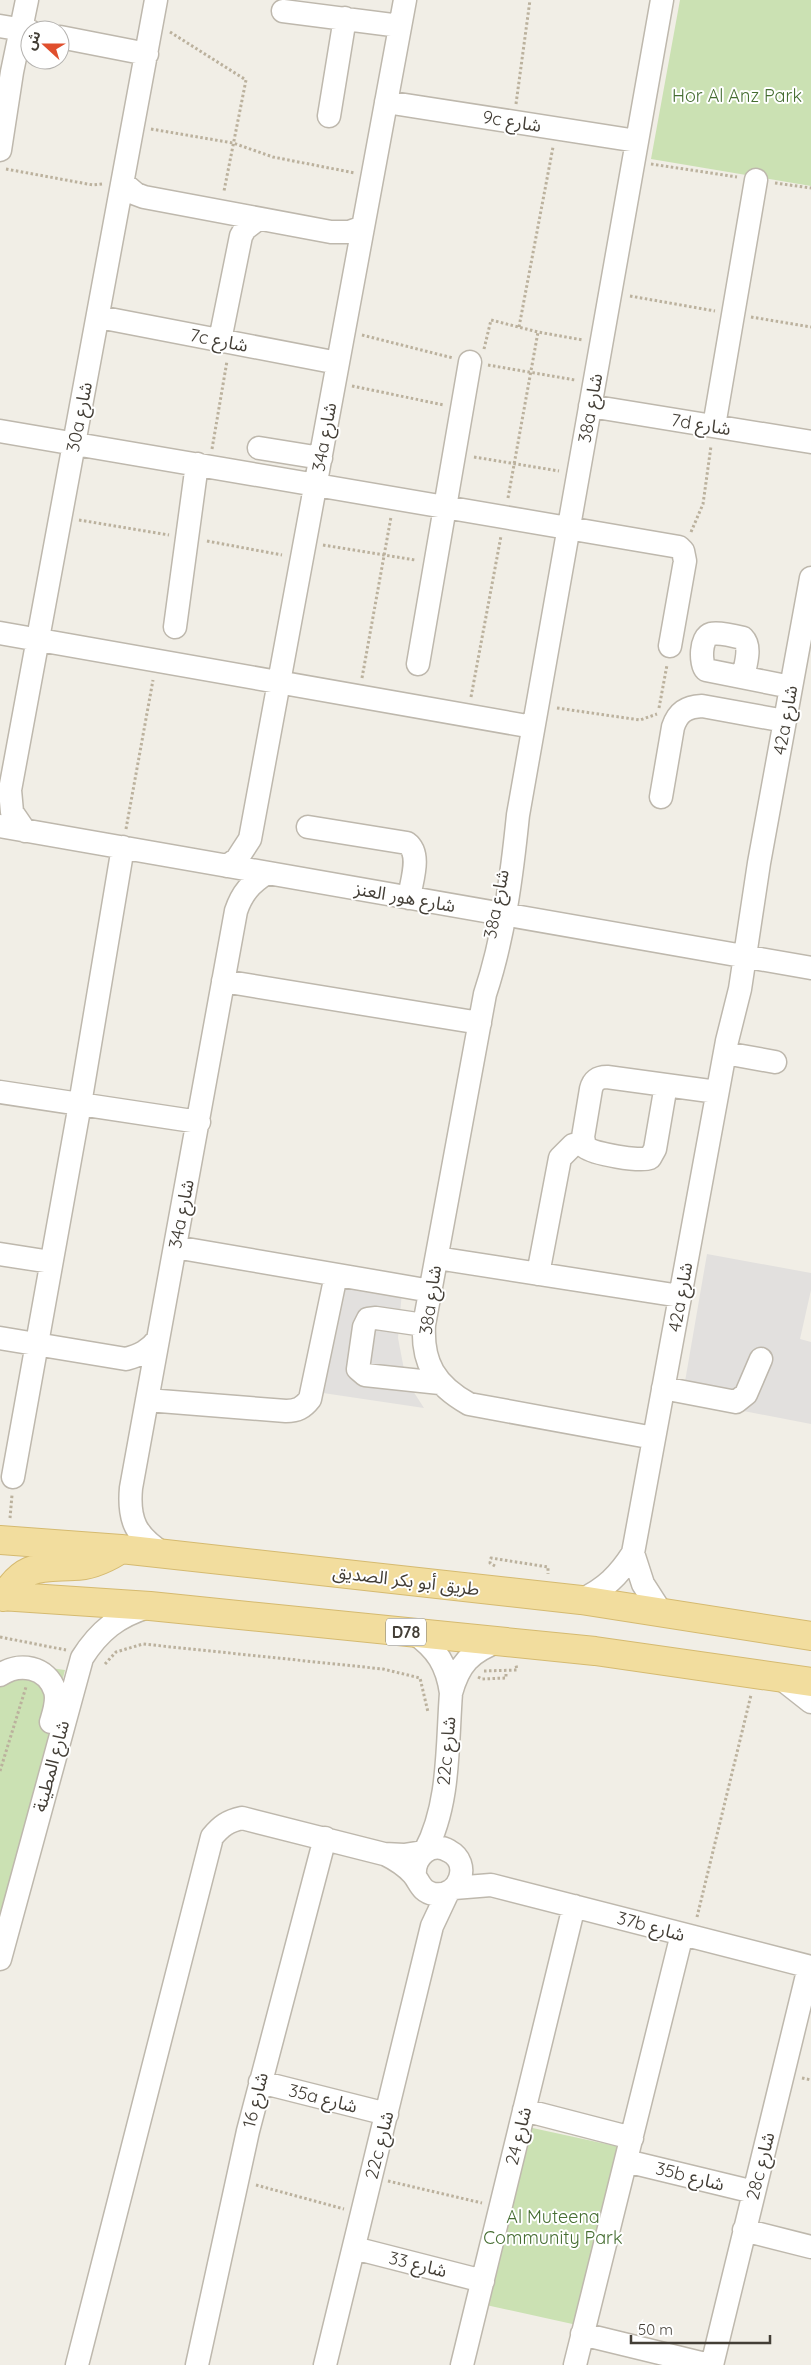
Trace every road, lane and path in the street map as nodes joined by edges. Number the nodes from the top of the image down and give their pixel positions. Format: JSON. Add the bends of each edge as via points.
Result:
{"nodes":[{"id":1,"x":27,"y":0,"type":"edge"},
{"id":2,"x":405,"y":0,"type":"edge"},
{"id":3,"x":530,"y":0,"type":"edge"},
{"id":4,"x":662,"y":0,"type":"edge"},
{"id":5,"x":154,"y":10,"type":"edge"},
{"id":6,"x":284,"y":11,"type":"dead end"},
{"id":7,"x":345,"y":18,"type":"junction"},
{"id":8,"x":400,"y":26,"type":"junction"},
{"id":9,"x":17,"y":29,"type":"edge"},
{"id":10,"x":70,"y":39,"type":"edge"},
{"id":11,"x":147,"y":54,"type":"junction"},
{"id":12,"x":386,"y":102,"type":"junction"},
{"id":13,"x":328,"y":116,"type":"dead end"},
{"id":14,"x":514,"y":122,"type":"junction"},
{"id":15,"x":133,"y":126,"type":"junction"},
{"id":16,"x":557,"y":129,"type":"junction"},
{"id":17,"x":233,"y":143,"type":"junction"},
{"id":18,"x":0,"y":150,"type":"edge"},
{"id":19,"x":635,"y":151,"type":"junction"},
{"id":20,"x":0,"y":168,"type":"edge"},
{"id":21,"x":373,"y":176,"type":"junction"},
{"id":22,"x":756,"y":180,"type":"junction"},
{"id":23,"x":123,"y":183,"type":"junction"},
{"id":24,"x":811,"y":188,"type":"edge"},
{"id":25,"x":221,"y":212,"type":"junction"},
{"id":26,"x":258,"y":218,"type":"junction"},
{"id":27,"x":363,"y":227,"type":"junction"},
{"id":28,"x":610,"y":292,"type":"junction"},
{"id":29,"x":733,"y":314,"type":"junction"},
{"id":30,"x":99,"y":317,"type":"junction"},
{"id":31,"x":519,"y":327,"type":"junction"},
{"id":32,"x":811,"y":327,"type":"edge"},
{"id":33,"x":225,"y":341,"type":"junction"},
{"id":34,"x":601,"y":343,"type":"junction"},
{"id":35,"x":476,"y":358,"type":"joint"},
{"id":36,"x":336,"y":372,"type":"junction"},
{"id":37,"x":590,"y":406,"type":"junction"},
{"id":38,"x":462,"y":409,"type":"junction"},
{"id":39,"x":714,"y":426,"type":"junction"},
{"id":40,"x":0,"y":431,"type":"edge"},
{"id":41,"x":811,"y":442,"type":"edge"},
{"id":42,"x":74,"y":444,"type":"junction"},
{"id":43,"x":258,"y":448,"type":"dead end"},
{"id":44,"x":454,"y":453,"type":"junction"},
{"id":45,"x":321,"y":458,"type":"junction"},
{"id":46,"x":203,"y":465,"type":"junction"},
{"id":47,"x":578,"y":474,"type":"junction"},
{"id":48,"x":316,"y":484,"type":"junction"},
{"id":49,"x":394,"y":498,"type":"junction"},
{"id":50,"x":445,"y":506,"type":"junction"},
{"id":51,"x":568,"y":527,"type":"junction"},
{"id":52,"x":305,"y":542,"type":"junction"},
{"id":53,"x":683,"y":551,"type":"junction"},
{"id":54,"x":384,"y":555,"type":"junction"},
{"id":55,"x":435,"y":563,"type":"junction"},
{"id":56,"x":811,"y":578,"type":"edge"},
{"id":57,"x":175,"y":627,"type":"dead end"},
{"id":58,"x":0,"y":633,"type":"edge"},
{"id":59,"x":38,"y":640,"type":"junction"},
{"id":60,"x":670,"y":646,"type":"joint"},
{"id":61,"x":157,"y":661,"type":"junction"},
{"id":62,"x":418,"y":664,"type":"dead end"},
{"id":63,"x":743,"y":677,"type":"dead end"},
{"id":64,"x":279,"y":682,"type":"junction"},
{"id":65,"x":791,"y":687,"type":"junction"},
{"id":66,"x":358,"y":696,"type":"junction"},
{"id":67,"x":535,"y":716,"type":"junction"},
{"id":68,"x":667,"y":716,"type":"junction"},
{"id":69,"x":785,"y":721,"type":"junction"},
{"id":70,"x":661,"y":797,"type":"dead end"},
{"id":71,"x":0,"y":826,"type":"edge"},
{"id":72,"x":308,"y":827,"type":"dead end"},
{"id":73,"x":24,"y":831,"type":"junction"},
{"id":74,"x":123,"y":847,"type":"junction"},
{"id":75,"x":227,"y":866,"type":"junction"},
{"id":76,"x":267,"y":873,"type":"junction"},
{"id":77,"x":409,"y":898,"type":"junction"},
{"id":78,"x":498,"y":914,"type":"junction"},
{"id":79,"x":740,"y":955,"type":"junction"},
{"id":80,"x":811,"y":968,"type":"edge"},
{"id":81,"x":223,"y":981,"type":"junction"},
{"id":82,"x":480,"y":1023,"type":"junction"},
{"id":83,"x":726,"y":1047,"type":"junction"},
{"id":84,"x":775,"y":1062,"type":"dead end"},
{"id":85,"x":666,"y":1085,"type":"junction"},
{"id":86,"x":0,"y":1092,"type":"edge"},
{"id":87,"x":718,"y":1092,"type":"junction"},
{"id":88,"x":80,"y":1104,"type":"junction"},
{"id":89,"x":199,"y":1122,"type":"junction"},
{"id":90,"x":583,"y":1143,"type":"junction"},
{"id":91,"x":175,"y":1247,"type":"junction"},
{"id":92,"x":0,"y":1254,"type":"edge"},
{"id":93,"x":437,"y":1258,"type":"junction"},
{"id":94,"x":51,"y":1262,"type":"junction"},
{"id":95,"x":336,"y":1274,"type":"junction"},
{"id":96,"x":538,"y":1274,"type":"junction"},
{"id":97,"x":431,"y":1291,"type":"junction"},
{"id":98,"x":680,"y":1296,"type":"junction"},
{"id":99,"x":424,"y":1325,"type":"junction"},
{"id":100,"x":0,"y":1338,"type":"edge"},
{"id":101,"x":158,"y":1339,"type":"junction"},
{"id":102,"x":37,"y":1344,"type":"junction"},
{"id":103,"x":761,"y":1359,"type":"dead end"},
{"id":104,"x":440,"y":1383,"type":"junction"},
{"id":105,"x":663,"y":1388,"type":"junction"},
{"id":106,"x":147,"y":1400,"type":"junction"},
{"id":107,"x":654,"y":1438,"type":"junction"},
{"id":108,"x":13,"y":1477,"type":"joint"},
{"id":109,"x":3,"y":1529,"type":"edge"},
{"id":110,"x":121,"y":1549,"type":"junction"},
{"id":111,"x":632,"y":1553,"type":"junction"},
{"id":112,"x":164,"y":1554,"type":"junction"},
{"id":113,"x":500,"y":1566,"type":"dead end"},
{"id":114,"x":556,"y":1577,"type":"dead end"},
{"id":115,"x":581,"y":1600,"type":"junction"},
{"id":116,"x":1,"y":1601,"type":"edge"},
{"id":117,"x":150,"y":1606,"type":"junction"},
{"id":118,"x":661,"y":1612,"type":"junction"},
{"id":119,"x":414,"y":1633,"type":"junction"},
{"id":120,"x":811,"y":1636,"type":"edge"},
{"id":121,"x":0,"y":1637,"type":"edge"},
{"id":122,"x":499,"y":1641,"type":"junction"},
{"id":123,"x":30,"y":1643,"type":"junction"},
{"id":124,"x":82,"y":1658,"type":"junction"},
{"id":125,"x":691,"y":1663,"type":"junction"},
{"id":126,"x":811,"y":1663,"type":"edge"},
{"id":127,"x":32,"y":1668,"type":"junction"},
{"id":128,"x":517,"y":1670,"type":"dead end"},
{"id":129,"x":506,"y":1672,"type":"dead end"},
{"id":130,"x":0,"y":1675,"type":"edge"},
{"id":131,"x":767,"y":1675,"type":"junction"},
{"id":132,"x":811,"y":1682,"type":"edge"},
{"id":133,"x":451,"y":1693,"type":"junction"},
{"id":134,"x":811,"y":1702,"type":"edge"},
{"id":135,"x":446,"y":1742,"type":"junction"},
{"id":136,"x":0,"y":1771,"type":"edge"},
{"id":137,"x":441,"y":1809,"type":"junction"},
{"id":138,"x":325,"y":1838,"type":"junction"},
{"id":139,"x":424,"y":1852,"type":"junction"},
{"id":140,"x":384,"y":1854,"type":"junction"},
{"id":141,"x":456,"y":1857,"type":"junction"},
{"id":142,"x":418,"y":1882,"type":"junction"},
{"id":143,"x":491,"y":1885,"type":"junction"},
{"id":144,"x":451,"y":1890,"type":"junction"},
{"id":145,"x":15,"y":1901,"type":"junction"},
{"id":146,"x":574,"y":1906,"type":"junction"},
{"id":147,"x":432,"y":1926,"type":"junction"},
{"id":148,"x":687,"y":1936,"type":"junction"},
{"id":149,"x":0,"y":1959,"type":"edge"},
{"id":150,"x":810,"y":1967,"type":"edge"},
{"id":151,"x":260,"y":2082,"type":"junction"},
{"id":152,"x":524,"y":2110,"type":"junction"},
{"id":153,"x":387,"y":2114,"type":"junction"},
{"id":154,"x":632,"y":2138,"type":"junction"},
{"id":155,"x":626,"y":2161,"type":"junction"},
{"id":156,"x":371,"y":2177,"type":"junction"},
{"id":157,"x":236,"y":2179,"type":"junction"},
{"id":158,"x":754,"y":2192,"type":"junction"},
{"id":159,"x":501,"y":2207,"type":"junction"},
{"id":160,"x":362,"y":2214,"type":"junction"},
{"id":161,"x":744,"y":2230,"type":"junction"},
{"id":162,"x":811,"y":2247,"type":"edge"},
{"id":163,"x":354,"y":2248,"type":"junction"},
{"id":164,"x":482,"y":2281,"type":"junction"},
{"id":165,"x":582,"y":2334,"type":"junction"},
{"id":166,"x":77,"y":2365,"type":"edge"},
{"id":167,"x":198,"y":2365,"type":"edge"},
{"id":168,"x":325,"y":2365,"type":"edge"},
{"id":169,"x":462,"y":2365,"type":"edge"},
{"id":170,"x":575,"y":2365,"type":"edge"},
{"id":171,"x":710,"y":2365,"type":"edge"}],
"edges":[{"from":1,"to":9,"type":"street"},
{"from":2,"to":8,"type":"street","name":"34a شارع"},
{"from":3,"to":14,"type":"path"},
{"from":4,"to":19,"type":"street","name":"38a شارع"},
{"from":5,"to":11,"type":"street","name":"30a شارع"},
{"from":5,"to":17,"type":"path","via":[[246,80]]},
{"from":6,"to":7,"type":"street"},
{"from":7,"to":8,"type":"street"},
{"from":7,"to":13,"type":"street"},
{"from":8,"to":12,"type":"street","name":"34a شارع"},
{"from":9,"to":18,"type":"street"},
{"from":10,"to":11,"type":"street"},
{"from":11,"to":15,"type":"street","name":"30a شارع"},
{"from":12,"to":14,"type":"street","name":"9c شارع"},
{"from":12,"to":21,"type":"street","name":"34a شارع"},
{"from":14,"to":16,"type":"street","name":"9c شارع"},
{"from":15,"to":17,"type":"path"},
{"from":15,"to":23,"type":"street","name":"30a شارع"},
{"from":16,"to":19,"type":"street","name":"9c شارع"},
{"from":16,"to":31,"type":"path"},
{"from":17,"to":21,"type":"path","via":[[273,157]]},
{"from":17,"to":25,"type":"path"},
{"from":19,"to":22,"type":"path"},
{"from":19,"to":28,"type":"street","name":"38a شارع"},
{"from":20,"to":23,"type":"path","via":[[93,185]]},
{"from":21,"to":27,"type":"street","name":"34a شارع"},
{"from":22,"to":24,"type":"path"},
{"from":22,"to":29,"type":"street"},
{"from":23,"to":25,"type":"street","via":[[144,197]]},
{"from":23,"to":30,"type":"street","name":"30a شارع"},
{"from":25,"to":26,"type":"street"},
{"from":26,"to":27,"type":"street","via":[[340,233]]},
{"from":26,"to":33,"type":"street","via":[[241,236]]},
{"from":27,"to":36,"type":"street","name":"34a شارع"},
{"from":28,"to":29,"type":"path"},
{"from":28,"to":34,"type":"street","name":"38a شارع"},
{"from":29,"to":32,"type":"path"},
{"from":29,"to":39,"type":"street"},
{"from":30,"to":33,"type":"street","name":"7c شارع"},
{"from":30,"to":42,"type":"street","name":"30a شارع"},
{"from":31,"to":34,"type":"path"},
{"from":31,"to":35,"type":"path","via":[[491,320]]},
{"from":33,"to":36,"type":"street","name":"7c شارع"},
{"from":33,"to":46,"type":"path"},
{"from":34,"to":37,"type":"street","name":"38a شارع"},
{"from":35,"to":38,"type":"street"},
{"from":36,"to":38,"type":"path"},
{"from":36,"to":45,"type":"street","name":"34a شارع"},
{"from":37,"to":39,"type":"street","name":"7d شارع"},
{"from":37,"to":47,"type":"street","name":"38a شارع"},
{"from":38,"to":44,"type":"street"},
{"from":39,"to":41,"type":"street","name":"7d شارع"},
{"from":39,"to":53,"type":"path","via":[[703,504]]},
{"from":40,"to":42,"type":"street"},
{"from":42,"to":46,"type":"street"},
{"from":42,"to":59,"type":"street","name":"30a شارع"},
{"from":43,"to":45,"type":"street"},
{"from":44,"to":47,"type":"path"},
{"from":44,"to":50,"type":"street"},
{"from":45,"to":48,"type":"street","name":"34a شارع"},
{"from":46,"to":48,"type":"street"},
{"from":46,"to":57,"type":"street"},
{"from":47,"to":51,"type":"street","name":"38a شارع"},
{"from":48,"to":49,"type":"street"},
{"from":48,"to":52,"type":"street","name":"34a شارع"},
{"from":49,"to":50,"type":"street"},
{"from":49,"to":54,"type":"path"},
{"from":50,"to":51,"type":"street"},
{"from":50,"to":55,"type":"street"},
{"from":51,"to":53,"type":"street","via":[[674,546]]},
{"from":51,"to":67,"type":"street","name":"38a شارع"},
{"from":52,"to":54,"type":"path"},
{"from":52,"to":64,"type":"street","name":"34a شارع"},
{"from":53,"to":60,"type":"street","via":[[685,561]]},
{"from":54,"to":55,"type":"path"},
{"from":54,"to":66,"type":"path"},
{"from":55,"to":62,"type":"street"},
{"from":56,"to":65,"type":"street","name":"42a شارع"},
{"from":58,"to":59,"type":"street"},
{"from":59,"to":61,"type":"street"},
{"from":59,"to":73,"type":"street","name":"30a شارع","via":[[10,790],[12,812]]},
{"from":60,"to":68,"type":"path"},
{"from":61,"to":64,"type":"street"},
{"from":61,"to":74,"type":"path"},
{"from":63,"to":65,"type":"street"},
{"from":64,"to":66,"type":"street"},
{"from":64,"to":75,"type":"street","name":"34a شارع","via":[[250,839],[241,855]]},
{"from":65,"to":69,"type":"street","name":"42a شارع"},
{"from":66,"to":67,"type":"street"},
{"from":67,"to":68,"type":"path","via":[[640,720]]},
{"from":67,"to":78,"type":"street","name":"38a شارع","via":[[518,815],[505,860]]},
{"from":68,"to":69,"type":"street","via":[[702,706]]},
{"from":68,"to":70,"type":"street","via":[[673,727]]},
{"from":69,"to":79,"type":"street","name":"42a شارع"},
{"from":71,"to":73,"type":"street","name":"شارع هور العنز"},
{"from":72,"to":77,"type":"street","via":[[412,846],[415,858]]},
{"from":73,"to":74,"type":"street","name":"شارع هور العنز"},
{"from":74,"to":75,"type":"street","name":"شارع هور العنز"},
{"from":74,"to":88,"type":"street"},
{"from":75,"to":76,"type":"street","name":"شارع هور العنز"},
{"from":76,"to":77,"type":"street","name":"شارع هور العنز"},
{"from":76,"to":81,"type":"street","name":"34a شارع","via":[[256,880],[240,899]]},
{"from":77,"to":78,"type":"street","name":"شارع هور العنز"},
{"from":78,"to":79,"type":"street","name":"شارع هور العنز"},
{"from":78,"to":82,"type":"street","name":"38a شارع","via":[[485,968]]},
{"from":79,"to":80,"type":"street","name":"شارع هور العنز"},
{"from":79,"to":83,"type":"street","name":"42a شارع","via":[[735,1014]]},
{"from":81,"to":82,"type":"street"},
{"from":81,"to":89,"type":"street","name":"34a شارع"},
{"from":82,"to":93,"type":"street","name":"38a شارع"},
{"from":83,"to":84,"type":"street"},
{"from":83,"to":87,"type":"street","name":"42a شارع"},
{"from":85,"to":87,"type":"street"},
{"from":85,"to":90,"type":"street","via":[[607,1077],[596,1079],[591,1089]]},
{"from":85,"to":90,"type":"street","via":[[655,1149],[650,1158],[640,1160],[594,1152]]},
{"from":86,"to":88,"type":"street"},
{"from":87,"to":98,"type":"street","name":"42a شارع"},
{"from":88,"to":89,"type":"street"},
{"from":88,"to":94,"type":"street"},
{"from":89,"to":91,"type":"street","name":"34a شارع"},
{"from":90,"to":96,"type":"street","via":[[573,1145],[560,1158]]},
{"from":91,"to":95,"type":"street"},
{"from":91,"to":101,"type":"street","name":"34a شارع"},
{"from":92,"to":94,"type":"street"},
{"from":93,"to":96,"type":"street"},
{"from":93,"to":97,"type":"street","name":"38a شارع"},
{"from":94,"to":102,"type":"street"},
{"from":95,"to":97,"type":"street"},
{"from":95,"to":106,"type":"street","via":[[310,1399],[304,1407],[286,1411]]},
{"from":96,"to":98,"type":"street"},
{"from":97,"to":99,"type":"street","name":"38a شارع"},
{"from":98,"to":105,"type":"street","name":"42a شارع"},
{"from":99,"to":104,"type":"street","name":"38a شارع","via":[[426,1356]]},
{"from":99,"to":104,"type":"street","via":[[368,1319],[364,1326],[358,1369],[365,1375]]},
{"from":100,"to":102,"type":"street"},
{"from":101,"to":102,"type":"street","via":[[151,1349],[126,1359]]},
{"from":101,"to":106,"type":"street","name":"34a شارع"},
{"from":102,"to":108,"type":"street"},
{"from":103,"to":105,"type":"street","via":[[746,1394],[736,1402]]},
{"from":104,"to":107,"type":"street","name":"38a شارع","via":[[469,1404]]},
{"from":105,"to":107,"type":"street","name":"42a شارع"},
{"from":106,"to":112,"type":"street","name":"34a شارع","via":[[129,1508],[135,1527],[147,1543]]},
{"from":107,"to":111,"type":"street","name":"42a شارع"},
{"from":108,"to":109,"type":"path","via":[[12,1518]]},
{"from":109,"to":110,"type":"main road","name":"طريق أبو بكر الصديق"},
{"from":110,"to":112,"type":"main road","name":"طريق أبو بكر الصديق"},
{"from":110,"to":116,"type":"main road","via":[[91,1564],[42,1566],[26,1572],[13,1582]]},
{"from":111,"to":115,"type":"street","name":"42a شارع","via":[[612,1582]]},
{"from":111,"to":118,"type":"street","via":[[643,1584]]},
{"from":112,"to":115,"type":"main road","name":"طريق أبو بكر الصديق"},
{"from":113,"to":114,"type":"path","via":[[491,1565],[490,1560],[548,1567],[547,1576]]},
{"from":115,"to":118,"type":"main road","name":"طريق أبو بكر الصديق"},
{"from":116,"to":117,"type":"main road","number":"D78"},
{"from":117,"to":119,"type":"main road","number":"D78"},
{"from":117,"to":124,"type":"street","name":"شارع المطينة","via":[[110,1624]]},
{"from":118,"to":120,"type":"main road","name":"طريق أبو بكر الصديق"},
{"from":119,"to":122,"type":"main road","number":"D78"},
{"from":119,"to":133,"type":"street","name":"22c شارع","via":[[441,1658]]},
{"from":121,"to":123,"type":"path"},
{"from":122,"to":125,"type":"main road","number":"D78"},
{"from":122,"to":133,"type":"street","name":"22c شارع","via":[[481,1648],[467,1659],[456,1675]]},
{"from":123,"to":124,"type":"path","via":[[64,1649]]},
{"from":123,"to":127,"type":"path"},
{"from":124,"to":135,"type":"path","via":[[102,1666],[116,1652],[143,1644],[383,1669],[420,1678]]},
{"from":124,"to":145,"type":"street","name":"شارع المطينة"},
{"from":125,"to":126,"type":"main road","via":[[715,1654],[741,1652]]},
{"from":125,"to":131,"type":"main road","number":"D78"},
{"from":127,"to":130,"type":"street","via":[[20,1666]]},
{"from":127,"to":136,"type":"path"},
{"from":127,"to":145,"type":"street","via":[[50,1680],[56,1701],[24,1820],[17,1860]]},
{"from":128,"to":129,"type":"path","via":[[480,1672],[477,1675],[479,1679],[506,1678]]},
{"from":131,"to":132,"type":"main road","number":"D78"},
{"from":131,"to":134,"type":"street"},
{"from":131,"to":148,"type":"path"},
{"from":133,"to":135,"type":"street","name":"22c شارع"},
{"from":135,"to":137,"type":"street","name":"22c شارع"},
{"from":137,"to":139,"type":"street","name":"22c شارع","via":[[435,1831]]},
{"from":137,"to":141,"type":"street","name":"22c شارع"},
{"from":138,"to":140,"type":"street"},
{"from":138,"to":151,"type":"street","name":"شارع 16"},
{"from":138,"to":166,"type":"street","via":[[242,1818],[230,1820],[212,1837]]},
{"from":139,"to":140,"type":"street"},
{"from":139,"to":141,"type":"street","via":[[438,1847]]},
{"from":139,"to":142,"type":"street","via":[[416,1863]]},
{"from":140,"to":142,"type":"street","via":[[401,1863]]},
{"from":141,"to":143,"type":"street","name":"37b شارع"},
{"from":141,"to":144,"type":"street","via":[[461,1876]]},
{"from":142,"to":144,"type":"street","via":[[434,1894]]},
{"from":142,"to":147,"type":"street","name":"22c شارع"},
{"from":143,"to":144,"type":"street","name":"37b شارع"},
{"from":143,"to":146,"type":"street","name":"37b شارع"},
{"from":144,"to":147,"type":"street","name":"22c شارع"},
{"from":145,"to":149,"type":"street","name":"شارع المطينة"},
{"from":146,"to":148,"type":"street","name":"37b شارع"},
{"from":146,"to":152,"type":"street","name":"شارع 24"},
{"from":147,"to":153,"type":"street","name":"22c شارع"},
{"from":148,"to":150,"type":"street","name":"37b شارع"},
{"from":148,"to":154,"type":"street"},
{"from":150,"to":158,"type":"street","name":"28c شارع"},
{"from":151,"to":153,"type":"street","name":"35a شارع"},
{"from":151,"to":157,"type":"street","name":"شارع 16"},
{"from":152,"to":154,"type":"street"},
{"from":152,"to":159,"type":"street","name":"شارع 24"},
{"from":153,"to":156,"type":"street","name":"22c شارع"},
{"from":154,"to":155,"type":"street"},
{"from":155,"to":158,"type":"street","name":"35b شارع"},
{"from":155,"to":165,"type":"street"},
{"from":156,"to":159,"type":"path"},
{"from":156,"to":160,"type":"street","name":"22c شارع"},
{"from":157,"to":160,"type":"path"},
{"from":157,"to":167,"type":"street","name":"شارع 16"},
{"from":158,"to":161,"type":"street","name":"28c شارع"},
{"from":159,"to":164,"type":"street","name":"شارع 24"},
{"from":160,"to":163,"type":"street","name":"22c شارع"},
{"from":161,"to":162,"type":"street"},
{"from":161,"to":171,"type":"street","name":"28c شارع"},
{"from":163,"to":164,"type":"street","name":"شارع 33"},
{"from":163,"to":168,"type":"street","name":"22c شارع"},
{"from":164,"to":169,"type":"street","name":"شارع 24"},
{"from":165,"to":170,"type":"street"},
{"from":165,"to":171,"type":"street"}]}
